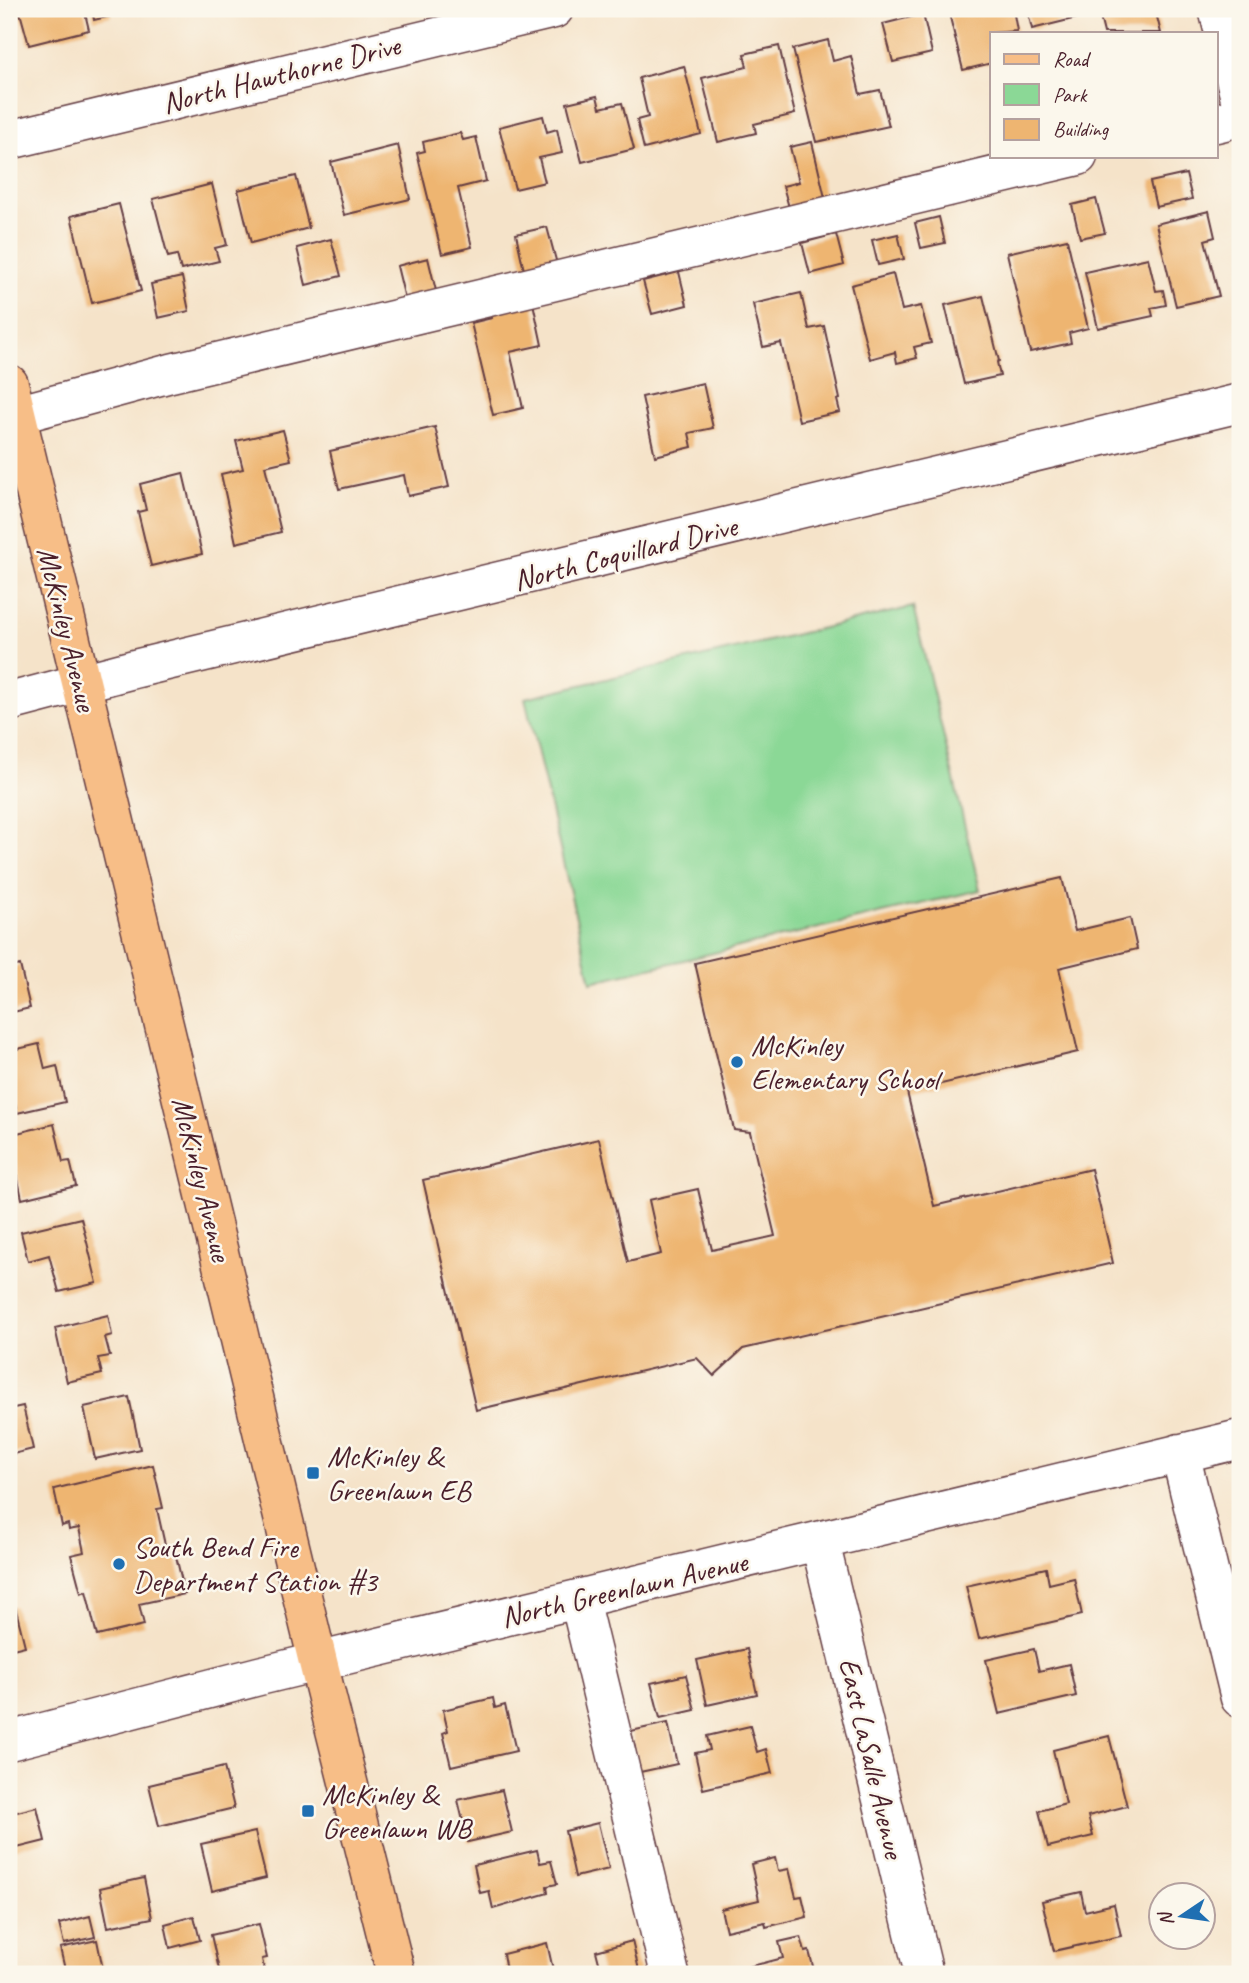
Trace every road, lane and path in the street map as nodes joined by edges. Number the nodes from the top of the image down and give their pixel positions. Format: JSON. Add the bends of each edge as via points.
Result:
{"nodes":[{"id":1,"x":554,"y":9,"type":"edge"},
{"id":2,"x":1217,"y":9,"type":"edge"},
{"id":3,"x":1240,"y":99,"type":"edge"},
{"id":4,"x":1240,"y":117,"type":"edge"},
{"id":5,"x":1218,"y":122,"type":"edge"},
{"id":6,"x":9,"y":140,"type":"edge"},
{"id":7,"x":1070,"y":158,"type":"edge"},
{"id":8,"x":13,"y":400,"type":"edge"},
{"id":9,"x":1240,"y":403,"type":"edge"},
{"id":10,"x":80,"y":683,"type":"junction"},
{"id":11,"x":9,"y":702,"type":"edge"},
{"id":12,"x":1240,"y":1439,"type":"edge"},
{"id":13,"x":1180,"y":1454,"type":"junction"},
{"id":14,"x":821,"y":1542,"type":"junction"},
{"id":15,"x":579,"y":1599,"type":"junction"},
{"id":16,"x":318,"y":1662,"type":"junction"},
{"id":17,"x":1240,"y":1698,"type":"edge"},
{"id":18,"x":9,"y":1741,"type":"edge"},
{"id":19,"x":396,"y":1974,"type":"edge"},
{"id":20,"x":670,"y":1974,"type":"edge"},
{"id":21,"x":924,"y":1974,"type":"edge"}],
"edges":[{"from":1,"to":6,"type":"street","name":"North Hawthorne Drive"},
{"from":2,"to":3,"type":"street"},
{"from":4,"to":5,"type":"street"},
{"from":7,"to":8,"type":"street","via":[[184,370]]},
{"from":8,"to":10,"type":"main road","name":"McKinley Avenue"},
{"from":9,"to":10,"type":"street","name":"North Coquillard Drive"},
{"from":10,"to":11,"type":"street","name":"North Coquillard Drive"},
{"from":10,"to":16,"type":"main road","name":"McKinley Avenue"},
{"from":12,"to":13,"type":"street","name":"North Greenlawn Avenue"},
{"from":13,"to":14,"type":"street","name":"North Greenlawn Avenue"},
{"from":13,"to":17,"type":"street"},
{"from":14,"to":15,"type":"street","name":"North Greenlawn Avenue"},
{"from":14,"to":21,"type":"street","name":"East LaSalle Avenue"},
{"from":15,"to":16,"type":"street","name":"North Greenlawn Avenue"},
{"from":15,"to":20,"type":"street"},
{"from":16,"to":18,"type":"street","name":"North Greenlawn Avenue"},
{"from":16,"to":19,"type":"main road","name":"McKinley Avenue"}]}
